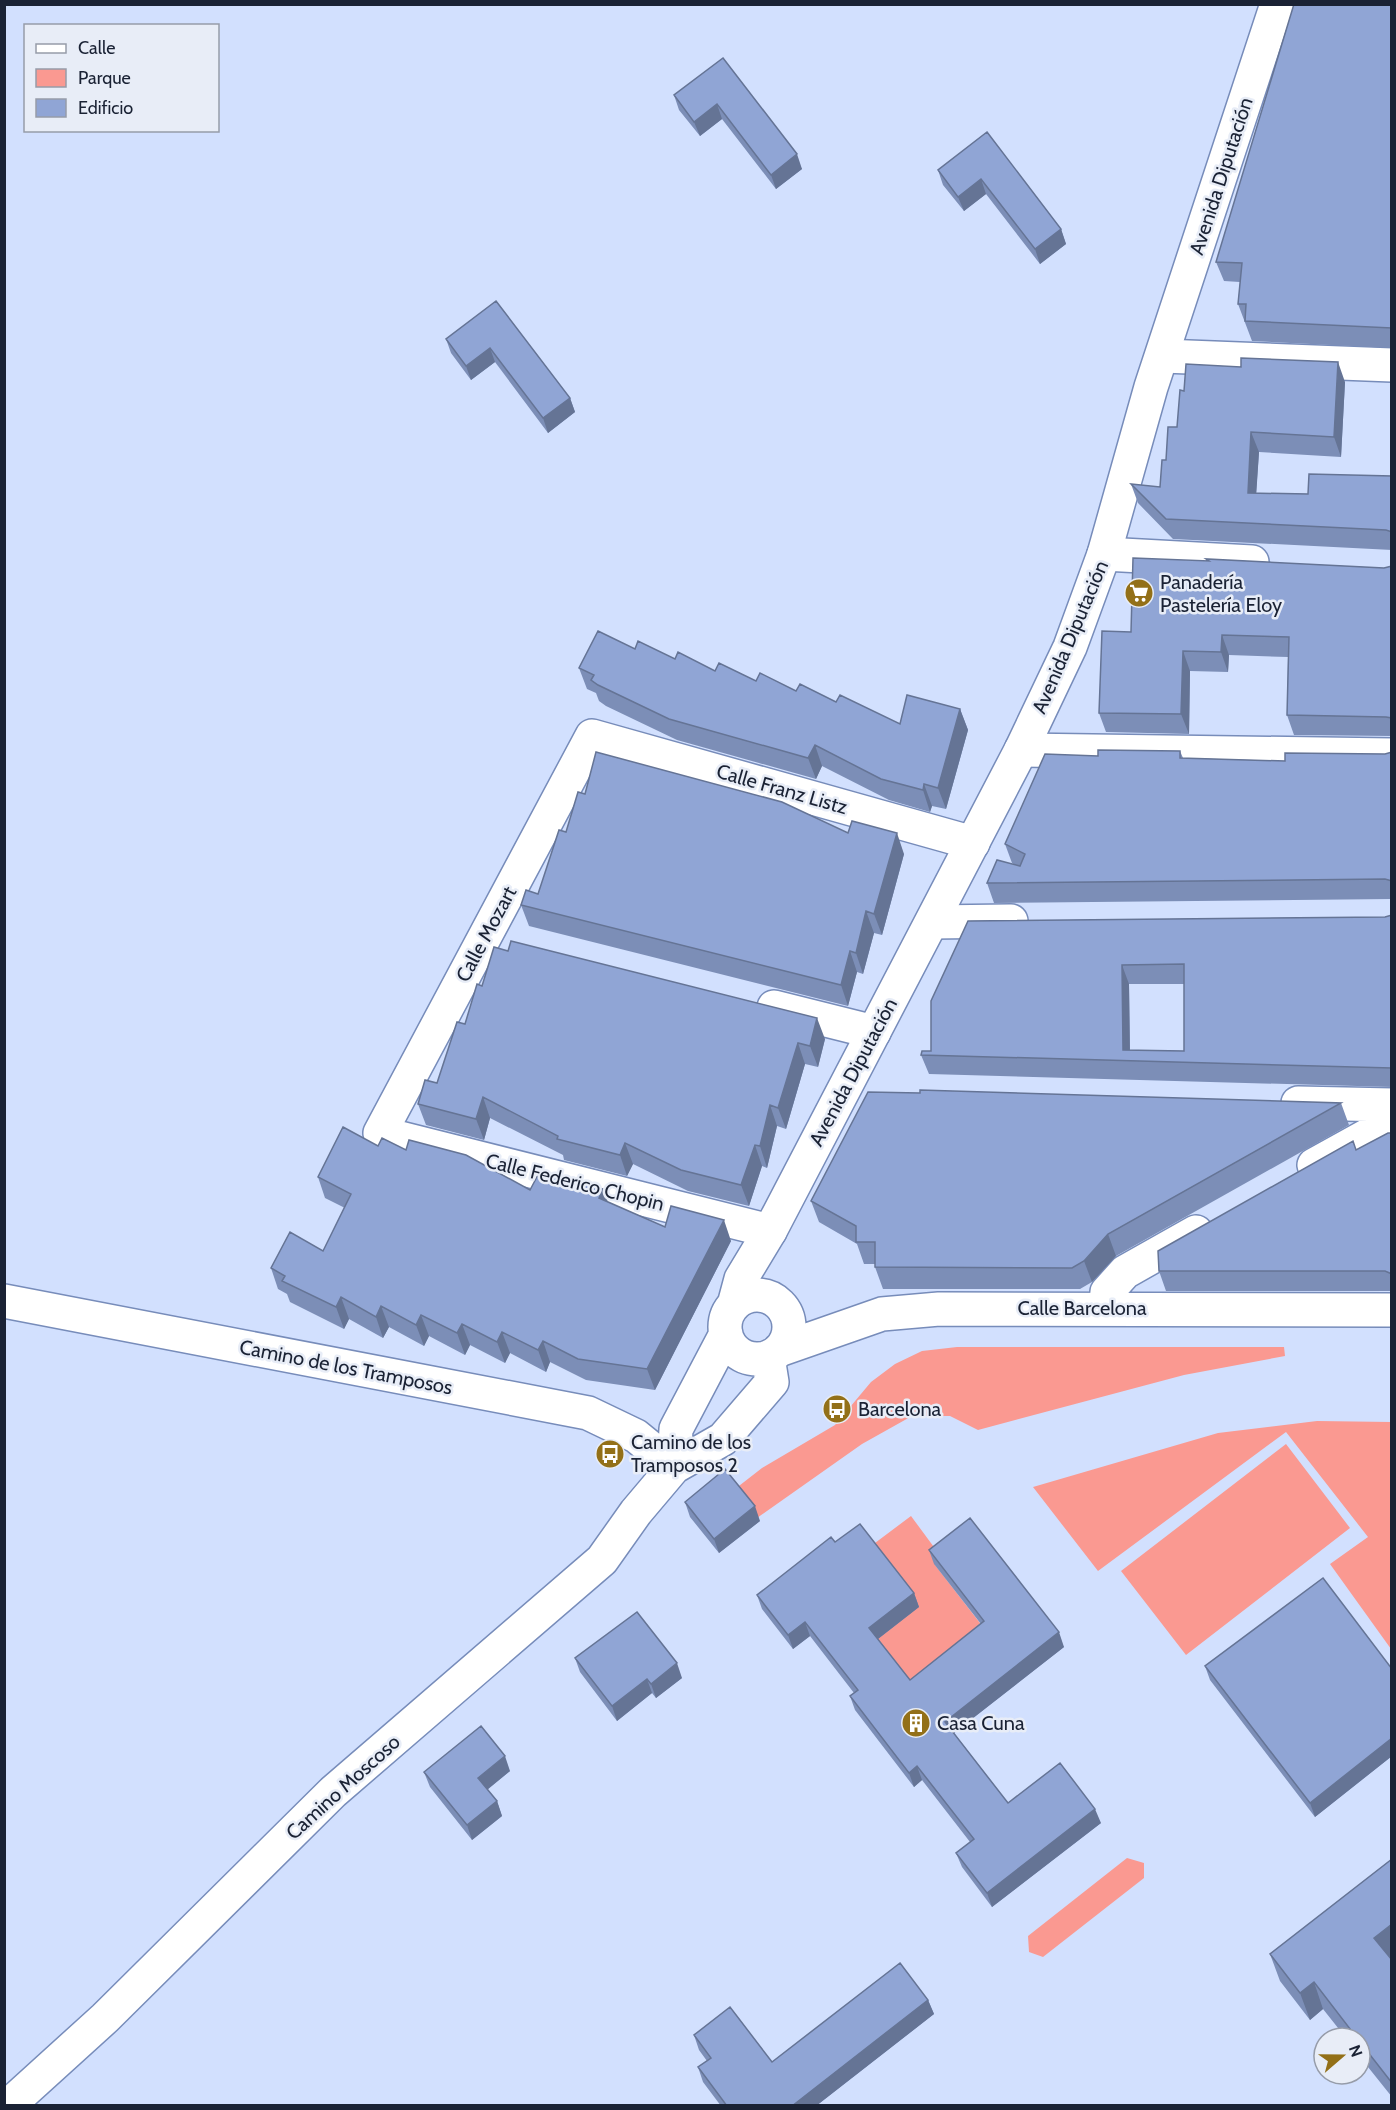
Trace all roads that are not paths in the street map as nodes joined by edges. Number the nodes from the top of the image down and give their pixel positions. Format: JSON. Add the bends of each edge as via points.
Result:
{"nodes":[{"id":1,"x":1276,"y":4,"type":"edge"},
{"id":2,"x":1163,"y":356,"type":"junction"},
{"id":3,"x":1392,"y":365,"type":"edge"},
{"id":4,"x":1104,"y":554,"type":"junction"},
{"id":5,"x":1287,"y":564,"type":"edge"},
{"id":6,"x":592,"y":736,"type":"joint"},
{"id":7,"x":1021,"y":750,"type":"junction"},
{"id":8,"x":1392,"y":755,"type":"edge"},
{"id":9,"x":973,"y":843,"type":"junction"},
{"id":10,"x":1038,"y":921,"type":"edge"},
{"id":11,"x":932,"y":922,"type":"junction"},
{"id":12,"x":486,"y":935,"type":"junction"},
{"id":13,"x":520,"y":944,"type":"edge"},
{"id":14,"x":748,"y":1001,"type":"edge"},
{"id":15,"x":874,"y":1032,"type":"junction"},
{"id":16,"x":843,"y":1091,"type":"junction"},
{"id":17,"x":879,"y":1092,"type":"edge"},
{"id":18,"x":1272,"y":1102,"type":"edge"},
{"id":19,"x":1392,"y":1105,"type":"edge"},
{"id":20,"x":1392,"y":1118,"type":"edge"},
{"id":21,"x":380,"y":1133,"type":"joint"},
{"id":22,"x":1288,"y":1180,"type":"edge"},
{"id":23,"x":1227,"y":1215,"type":"edge"},
{"id":24,"x":770,"y":1231,"type":"junction"},
{"id":25,"x":770,"y":1298,"type":"junction"},
{"id":26,"x":4,"y":1301,"type":"edge"},
{"id":27,"x":1106,"y":1308,"type":"junction"},
{"id":28,"x":1392,"y":1310,"type":"edge"},
{"id":29,"x":730,"y":1319,"type":"junction"},
{"id":30,"x":774,"y":1353,"type":"junction"},
{"id":31,"x":674,"y":1467,"type":"junction"},
{"id":32,"x":8,"y":2106,"type":"edge"}],
"edges":[{"from":1,"to":2,"type":"street","name":"Avenida Diputación"},
{"from":2,"to":3,"type":"street"},
{"from":2,"to":4,"type":"street","name":"Avenida Diputación"},
{"from":4,"to":5,"type":"street"},
{"from":4,"to":7,"type":"street","name":"Avenida Diputación","via":[[1070,646]]},
{"from":6,"to":9,"type":"street","name":"Calle Franz Listz"},
{"from":6,"to":12,"type":"street","name":"Calle Mozart"},
{"from":7,"to":8,"type":"street"},
{"from":7,"to":9,"type":"street","name":"Avenida Diputación"},
{"from":9,"to":11,"type":"street","name":"Avenida Diputación"},
{"from":10,"to":11,"type":"street"},
{"from":11,"to":15,"type":"street","name":"Avenida Diputación"},
{"from":12,"to":13,"type":"street"},
{"from":12,"to":21,"type":"street","name":"Calle Mozart"},
{"from":14,"to":15,"type":"street"},
{"from":15,"to":16,"type":"street","name":"Avenida Diputación"},
{"from":16,"to":17,"type":"street"},
{"from":16,"to":24,"type":"street","name":"Avenida Diputación"},
{"from":18,"to":19,"type":"street"},
{"from":20,"to":22,"type":"street"},
{"from":21,"to":24,"type":"street","name":"Calle Federico Chopin"},
{"from":23,"to":27,"type":"street","via":[[1125,1272],[1107,1292]]},
{"from":24,"to":25,"type":"street"},
{"from":24,"to":29,"type":"street","name":"Avenida Diputación","via":[[741,1279]]},
{"from":25,"to":29,"type":"street","via":[[748,1296]]},
{"from":25,"to":30,"type":"street","via":[[782,1308],[788,1323],[788,1333]]},
{"from":26,"to":31,"type":"street","name":"Camino de los Tramposos","via":[[588,1413],[636,1436]]},
{"from":27,"to":28,"type":"street","name":"Calle Barcelona"},
{"from":27,"to":30,"type":"street","name":"Calle Barcelona","via":[[950,1309],[882,1314]]},
{"from":29,"to":30,"type":"street","via":[[730,1344],[744,1356],[753,1359]]},
{"from":29,"to":31,"type":"street","via":[[676,1429]]},
{"from":30,"to":31,"type":"street","name":"Camino Moscoso","via":[[772,1382],[723,1439]]},
{"from":31,"to":32,"type":"street","name":"Camino Moscoso","via":[[602,1560],[333,1792],[105,2018]]}]}
